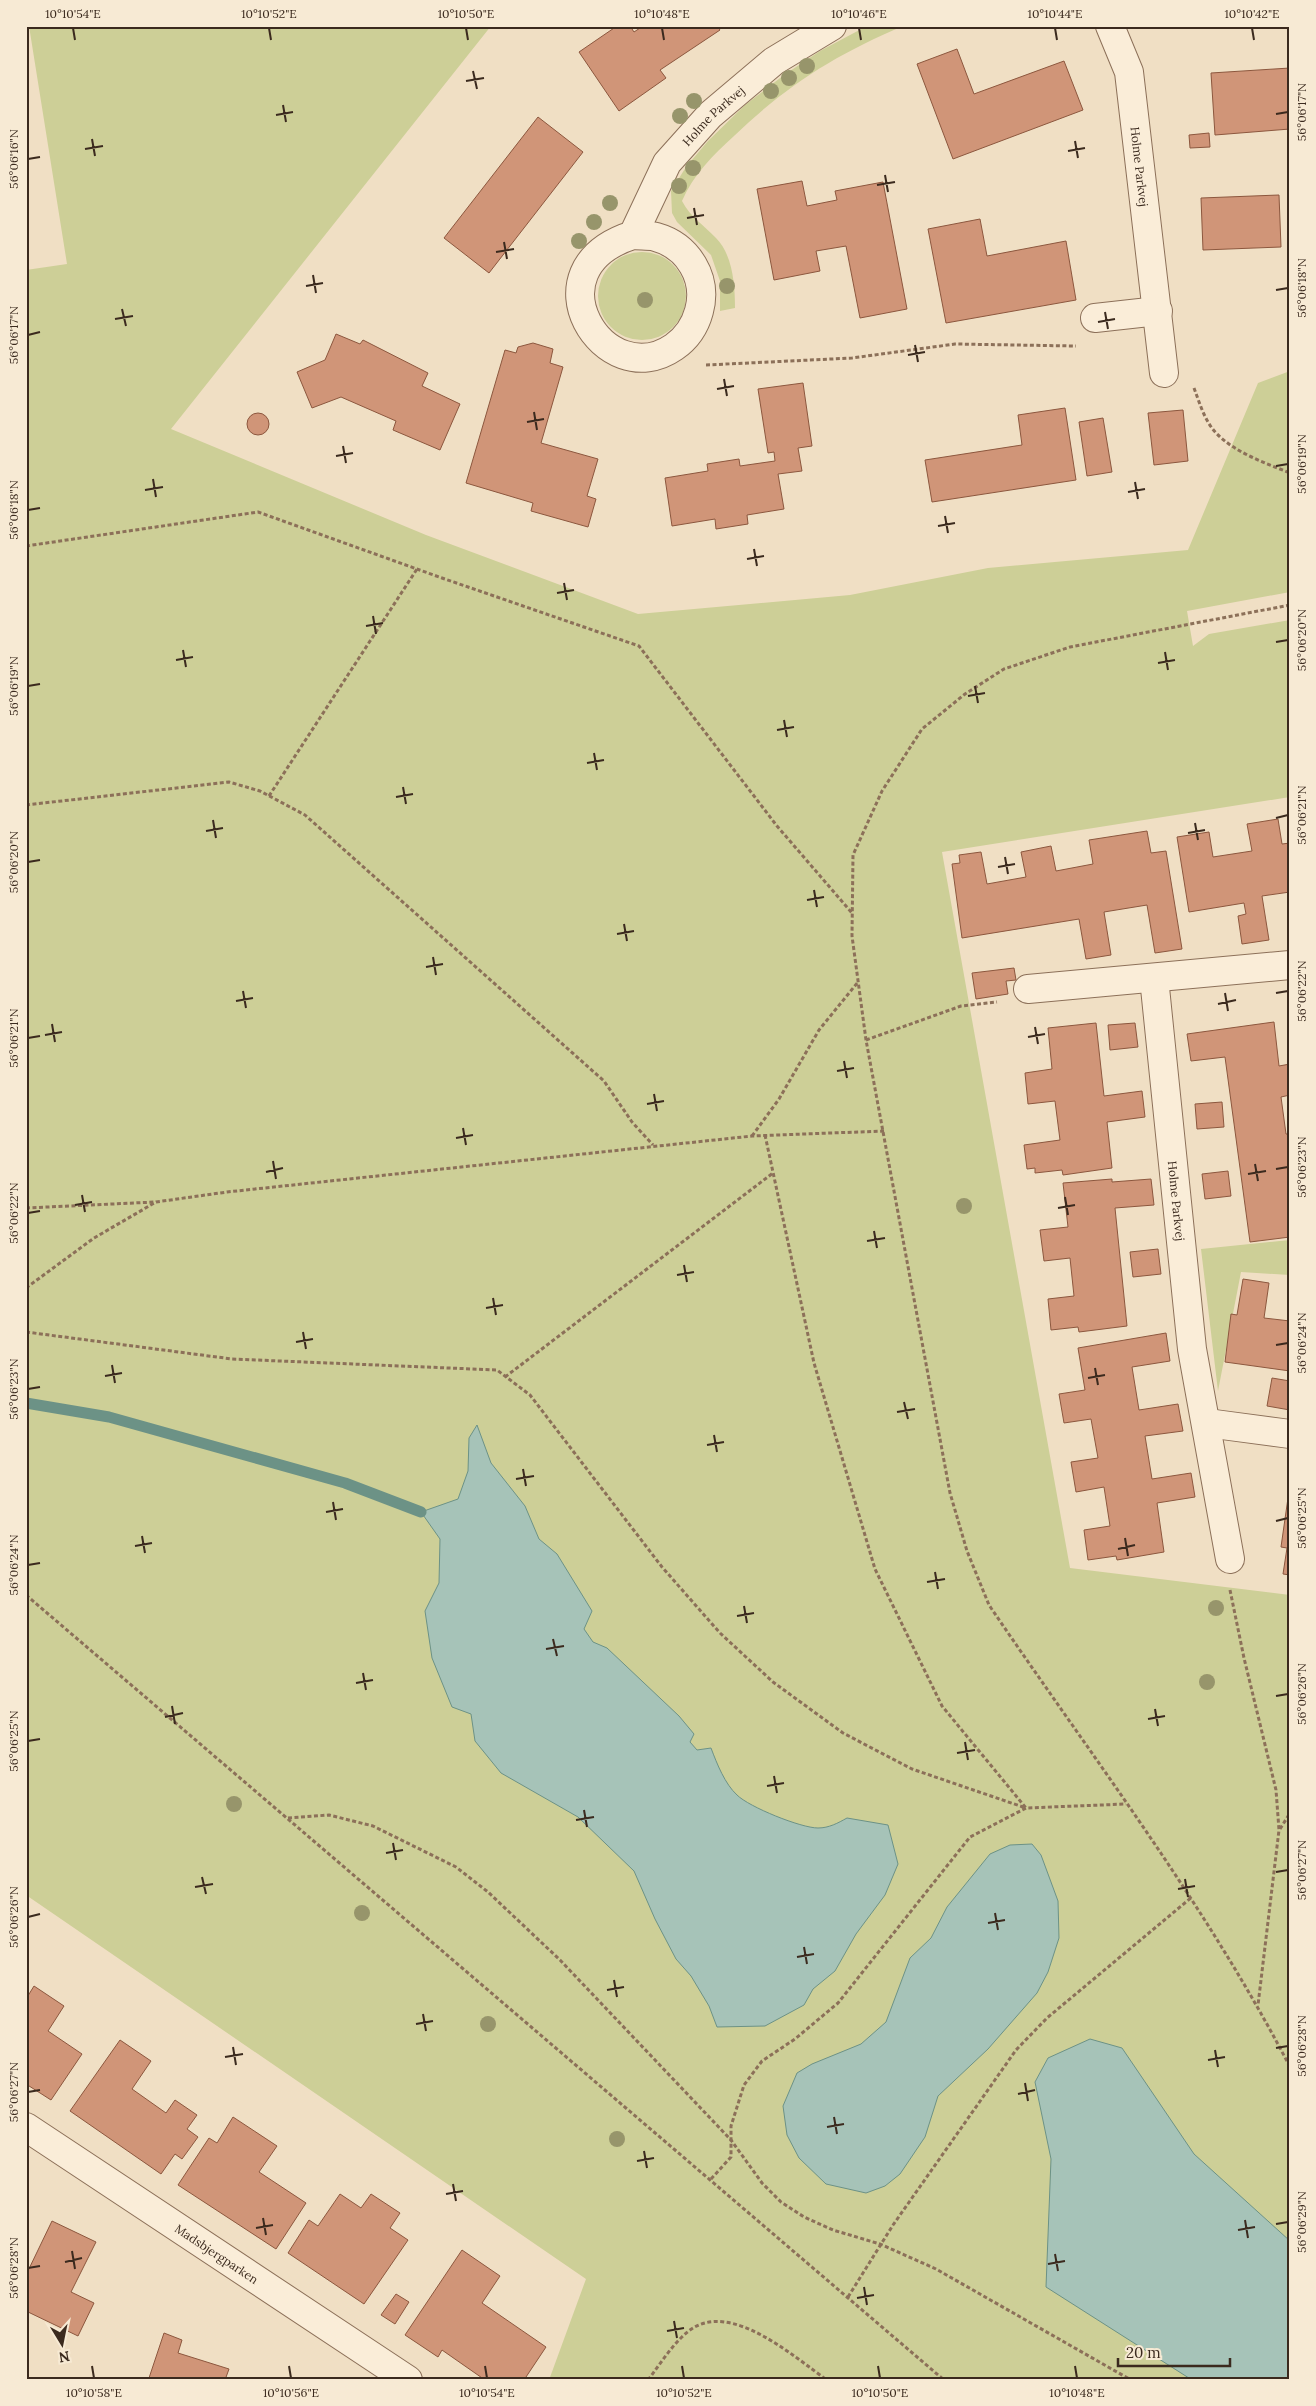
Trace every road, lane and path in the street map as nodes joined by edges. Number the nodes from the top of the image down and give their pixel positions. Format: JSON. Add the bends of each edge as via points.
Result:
{"nodes":[{"id":1,"x":832,"y":26,"type":"edge"},
{"id":2,"x":1110,"y":26,"type":"edge"},
{"id":3,"x":633,"y":235,"type":"junction"},
{"id":4,"x":1158,"y":310,"type":"junction"},
{"id":5,"x":1095,"y":318,"type":"joint"},
{"id":6,"x":684,"y":340,"type":"junction"},
{"id":7,"x":1164,"y":373,"type":"joint"},
{"id":8,"x":1290,"y":473,"type":"edge"},
{"id":9,"x":26,"y":546,"type":"edge"},
{"id":10,"x":417,"y":569,"type":"junction"},
{"id":11,"x":1290,"y":605,"type":"edge"},
{"id":12,"x":269,"y":796,"type":"junction"},
{"id":13,"x":26,"y":805,"type":"edge"},
{"id":14,"x":852,"y":914,"type":"junction"},
{"id":15,"x":1290,"y":965,"type":"edge"},
{"id":16,"x":1154,"y":978,"type":"junction"},
{"id":17,"x":858,"y":982,"type":"junction"},
{"id":18,"x":1028,"y":989,"type":"joint"},
{"id":19,"x":866,"y":1040,"type":"junction"},
{"id":20,"x":884,"y":1131,"type":"junction"},
{"id":21,"x":764,"y":1135,"type":"junction"},
{"id":22,"x":752,"y":1136,"type":"junction"},
{"id":23,"x":653,"y":1146,"type":"junction"},
{"id":24,"x":772,"y":1172,"type":"junction"},
{"id":25,"x":156,"y":1202,"type":"junction"},
{"id":26,"x":26,"y":1208,"type":"edge"},
{"id":27,"x":26,"y":1288,"type":"edge"},
{"id":28,"x":26,"y":1332,"type":"edge"},
{"id":29,"x":505,"y":1377,"type":"junction"},
{"id":30,"x":1207,"y":1423,"type":"junction"},
{"id":31,"x":1290,"y":1434,"type":"edge"},
{"id":32,"x":1230,"y":1559,"type":"joint"},
{"id":33,"x":26,"y":1595,"type":"edge"},
{"id":34,"x":1126,"y":1804,"type":"junction"},
{"id":35,"x":1026,"y":1808,"type":"junction"},
{"id":36,"x":1290,"y":1813,"type":"edge"},
{"id":37,"x":288,"y":1818,"type":"junction"},
{"id":38,"x":1280,"y":1830,"type":"junction"},
{"id":39,"x":1192,"y":1897,"type":"junction"},
{"id":40,"x":1258,"y":2006,"type":"junction"},
{"id":41,"x":1290,"y":2067,"type":"edge"},
{"id":42,"x":26,"y":2127,"type":"edge"},
{"id":43,"x":731,"y":2140,"type":"junction"},
{"id":44,"x":711,"y":2180,"type":"junction"},
{"id":45,"x":880,"y":2244,"type":"junction"},
{"id":46,"x":848,"y":2297,"type":"junction"},
{"id":47,"x":408,"y":2380,"type":"edge"},
{"id":48,"x":648,"y":2380,"type":"edge"},
{"id":49,"x":827,"y":2380,"type":"edge"},
{"id":50,"x":944,"y":2380,"type":"edge"},
{"id":51,"x":1131,"y":2380,"type":"edge"}],
"edges":[{"from":1,"to":3,"type":"street","name":"Holme Parkvej","via":[[774,61],[710,115],[667,163]]},
{"from":2,"to":4,"type":"street","name":"Holme Parkvej","via":[[1130,72]]},
{"from":3,"to":6,"type":"street","via":[[655,236],[675,245],[690,260],[700,279],[702,301],[696,322]]},
{"from":3,"to":6,"type":"street","via":[[615,241],[599,252],[587,267],[581,285],[580,304],[586,323],[612,350],[630,356],[650,356],[668,351]]},
{"from":4,"to":5,"type":"street"},
{"from":4,"to":7,"type":"street","name":"Holme Parkvej"},
{"from":5,"to":6,"type":"path","via":[[1098,346],[955,344],[852,358],[693,365]]},
{"from":7,"to":8,"type":"path","via":[[1188,370],[1203,414],[1216,434],[1241,452]]},
{"from":9,"to":10,"type":"path","via":[[258,512]]},
{"from":10,"to":12,"type":"path"},
{"from":10,"to":14,"type":"path","via":[[639,646],[778,826]]},
{"from":11,"to":14,"type":"path","via":[[1070,647],[1004,669],[965,694],[922,728],[882,791],[853,855]]},
{"from":12,"to":13,"type":"path","via":[[229,782]]},
{"from":12,"to":23,"type":"path","via":[[304,815],[604,1081]]},
{"from":14,"to":17,"type":"path"},
{"from":15,"to":16,"type":"street"},
{"from":16,"to":18,"type":"street"},
{"from":16,"to":30,"type":"street","name":"Holme Parkvej","via":[[1192,1348]]},
{"from":17,"to":19,"type":"path"},
{"from":17,"to":22,"type":"path","via":[[819,1030],[779,1099]]},
{"from":18,"to":19,"type":"path","via":[[1019,1000],[961,1006]]},
{"from":19,"to":20,"type":"path"},
{"from":20,"to":21,"type":"path"},
{"from":20,"to":34,"type":"path","via":[[950,1492],[967,1551],[989,1605]]},
{"from":21,"to":22,"type":"path"},
{"from":21,"to":24,"type":"path"},
{"from":22,"to":23,"type":"path"},
{"from":23,"to":25,"type":"path"},
{"from":24,"to":29,"type":"path"},
{"from":24,"to":35,"type":"path","via":[[814,1363],[875,1569],[942,1706]]},
{"from":25,"to":26,"type":"path"},
{"from":25,"to":27,"type":"path","via":[[94,1238]]},
{"from":28,"to":29,"type":"path","via":[[232,1359],[497,1370]]},
{"from":29,"to":35,"type":"path","via":[[530,1395],[662,1567],[720,1633],[772,1682],[843,1733],[912,1769]]},
{"from":30,"to":31,"type":"street"},
{"from":30,"to":32,"type":"street","name":"Holme Parkvej"},
{"from":32,"to":38,"type":"path","via":[[1225,1560],[1244,1658],[1276,1790]]},
{"from":33,"to":37,"type":"path"},
{"from":34,"to":35,"type":"path"},
{"from":34,"to":39,"type":"path"},
{"from":35,"to":43,"type":"path","via":[[970,1837],[838,2003],[795,2039],[762,2061],[744,2085],[731,2126]]},
{"from":36,"to":38,"type":"path"},
{"from":37,"to":43,"type":"path","via":[[329,1815],[373,1826],[456,1867],[488,1892],[560,1960]]},
{"from":37,"to":44,"type":"path"},
{"from":38,"to":40,"type":"path"},
{"from":39,"to":40,"type":"path"},
{"from":39,"to":45,"type":"path","via":[[1047,2018],[1016,2050]]},
{"from":40,"to":41,"type":"path"},
{"from":42,"to":47,"type":"street","name":"Madsbjergparken"},
{"from":43,"to":44,"type":"path","via":[[731,2157]]},
{"from":43,"to":45,"type":"path","via":[[762,2183],[789,2208],[833,2230]]},
{"from":44,"to":46,"type":"path"},
{"from":45,"to":46,"type":"path"},
{"from":45,"to":51,"type":"path","via":[[936,2269]]},
{"from":46,"to":50,"type":"path"},
{"from":48,"to":49,"type":"path","via":[[692,2328],[722,2321],[756,2332]]}]}
